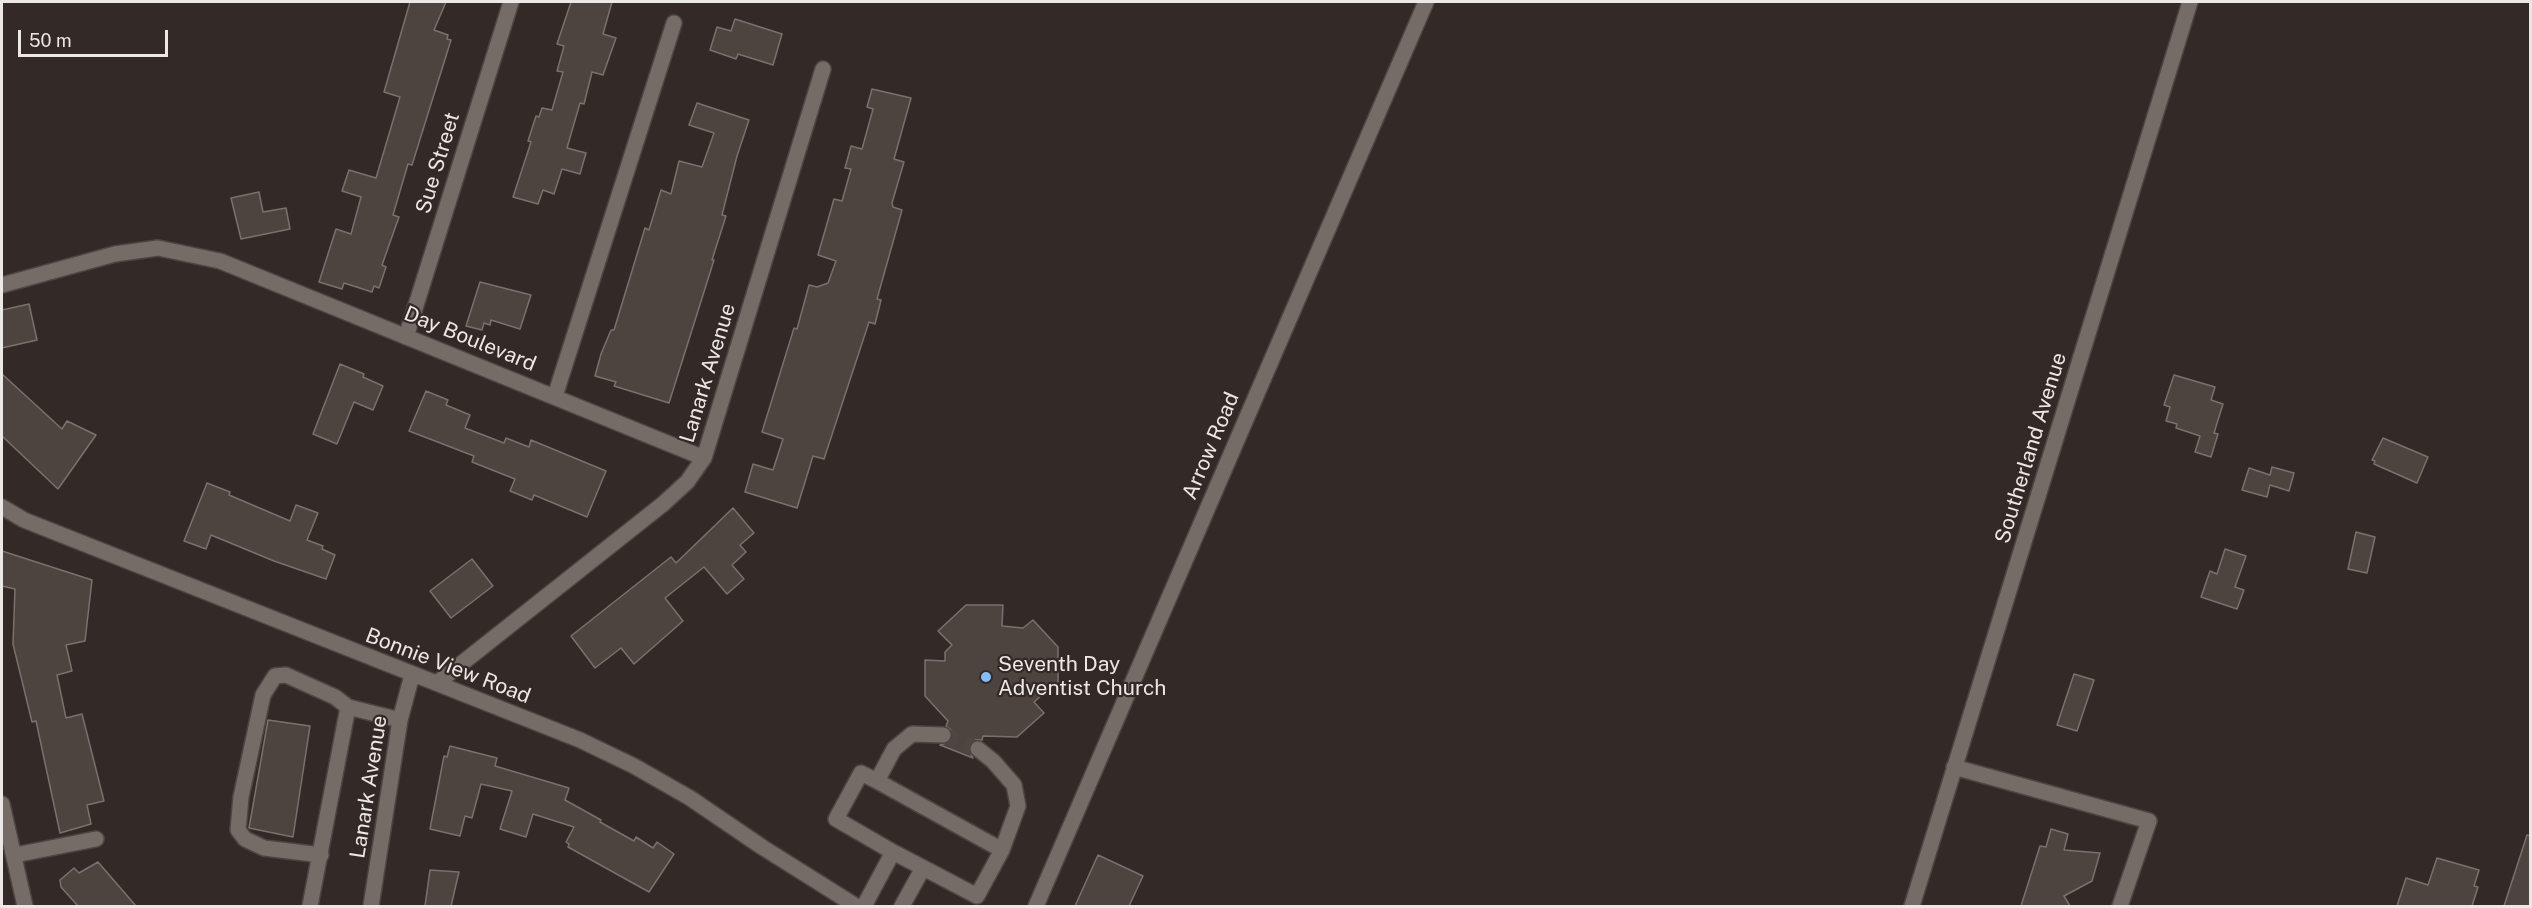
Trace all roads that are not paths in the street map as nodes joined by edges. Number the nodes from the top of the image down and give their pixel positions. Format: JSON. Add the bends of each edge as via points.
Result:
{"nodes":[{"id":1,"x":511,"y":2,"type":"edge"},
{"id":2,"x":1426,"y":2,"type":"edge"},
{"id":3,"x":2190,"y":2,"type":"edge"},
{"id":4,"x":674,"y":23,"type":"dead end"},
{"id":5,"x":823,"y":69,"type":"dead end"},
{"id":6,"x":2,"y":285,"type":"edge"},
{"id":7,"x":406,"y":337,"type":"junction"},
{"id":8,"x":555,"y":396,"type":"junction"},
{"id":9,"x":704,"y":458,"type":"junction"},
{"id":10,"x":2,"y":507,"type":"edge"},
{"id":11,"x":24,"y":520,"type":"junction"},
{"id":12,"x":2,"y":522,"type":"edge"},
{"id":13,"x":412,"y":675,"type":"junction"},
{"id":14,"x":437,"y":683,"type":"junction"},
{"id":15,"x":348,"y":707,"type":"junction"},
{"id":16,"x":400,"y":720,"type":"junction"},
{"id":17,"x":943,"y":735,"type":"tunnel mouth"},
{"id":18,"x":978,"y":749,"type":"tunnel mouth"},
{"id":19,"x":1954,"y":766,"type":"junction"},
{"id":20,"x":877,"y":781,"type":"junction"},
{"id":21,"x":2,"y":804,"type":"edge"},
{"id":22,"x":96,"y":839,"type":"dead end"},
{"id":23,"x":1002,"y":850,"type":"junction"},
{"id":24,"x":893,"y":852,"type":"junction"},
{"id":25,"x":15,"y":855,"type":"junction"},
{"id":26,"x":321,"y":855,"type":"junction"},
{"id":27,"x":923,"y":868,"type":"junction"},
{"id":28,"x":26,"y":906,"type":"edge"},
{"id":29,"x":310,"y":906,"type":"edge"},
{"id":30,"x":371,"y":906,"type":"edge"},
{"id":31,"x":856,"y":906,"type":"edge"},
{"id":32,"x":864,"y":906,"type":"edge"},
{"id":33,"x":902,"y":906,"type":"edge"},
{"id":34,"x":1036,"y":906,"type":"edge"},
{"id":35,"x":1912,"y":906,"type":"edge"},
{"id":36,"x":2120,"y":906,"type":"edge"}],
"edges":[{"from":1,"to":7,"type":"street","name":"Sue Street"},
{"from":2,"to":34,"type":"street","name":"Arrow Road"},
{"from":3,"to":19,"type":"street","name":"Southerland Avenue"},
{"from":4,"to":8,"type":"street"},
{"from":5,"to":9,"type":"street","name":"Lanark Avenue"},
{"from":6,"to":7,"type":"street","name":"Day Boulevard","via":[[115,254],[158,248],[220,261]]},
{"from":7,"to":8,"type":"street","name":"Day Boulevard"},
{"from":8,"to":9,"type":"street","name":"Day Boulevard"},
{"from":9,"to":14,"type":"street","name":"Lanark Avenue","via":[[687,482],[663,504]]},
{"from":10,"to":11,"type":"street","name":"Bonnie View Road"},
{"from":11,"to":12,"type":"street"},
{"from":11,"to":13,"type":"street","name":"Bonnie View Road"},
{"from":13,"to":14,"type":"street","name":"Bonnie View Road"},
{"from":13,"to":16,"type":"street","name":"Lanark Avenue"},
{"from":14,"to":31,"type":"street","name":"Bonnie View Road","via":[[634,766]]},
{"from":15,"to":16,"type":"street"},
{"from":15,"to":26,"type":"street"},
{"from":15,"to":26,"type":"street","via":[[316,687],[286,675],[274,676],[263,695],[241,797],[238,830],[245,839],[264,848]]},
{"from":16,"to":30,"type":"street","name":"Lanark Avenue"},
{"from":17,"to":20,"type":"street","via":[[912,734],[894,749]]},
{"from":18,"to":23,"type":"street","via":[[1014,785],[1018,806]]},
{"from":19,"to":35,"type":"street","name":"Southerland Avenue"},
{"from":19,"to":36,"type":"street","via":[[2149,820]]},
{"from":20,"to":23,"type":"street"},
{"from":20,"to":24,"type":"street","via":[[861,773],[836,819]]},
{"from":21,"to":25,"type":"street"},
{"from":22,"to":25,"type":"street"},
{"from":23,"to":27,"type":"street","via":[[977,896]]},
{"from":24,"to":27,"type":"street"},
{"from":24,"to":32,"type":"street"},
{"from":25,"to":28,"type":"street"},
{"from":26,"to":29,"type":"street"},
{"from":27,"to":33,"type":"street"}]}
